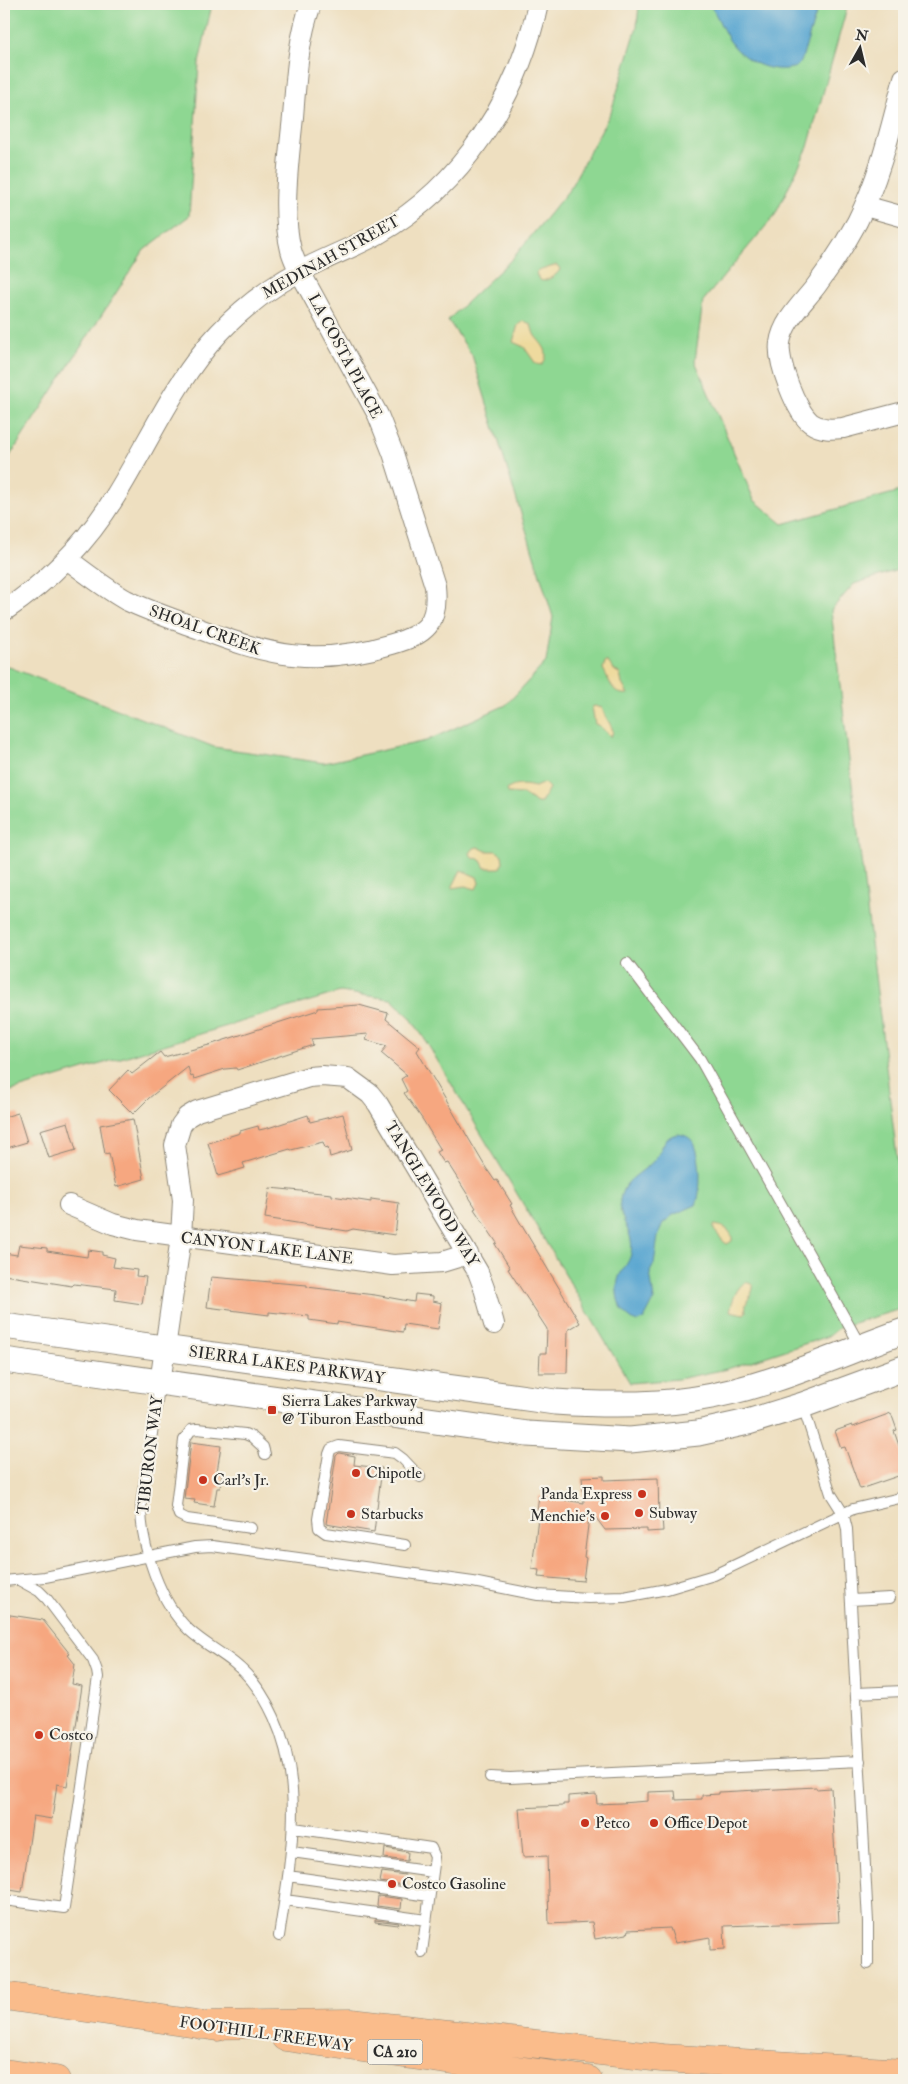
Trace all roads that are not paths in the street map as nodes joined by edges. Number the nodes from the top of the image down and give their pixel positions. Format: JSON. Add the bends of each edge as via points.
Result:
{"nodes":[{"id":1,"x":311,"y":4,"type":"edge"},
{"id":2,"x":538,"y":4,"type":"edge"},
{"id":3,"x":904,"y":78,"type":"edge"},
{"id":4,"x":865,"y":206,"type":"junction"},
{"id":5,"x":904,"y":217,"type":"edge"},
{"id":6,"x":300,"y":272,"type":"junction"},
{"id":7,"x":904,"y":412,"type":"edge"},
{"id":8,"x":67,"y":559,"type":"junction"},
{"id":9,"x":4,"y":611,"type":"edge"},
{"id":10,"x":433,"y":615,"type":"joint"},
{"id":11,"x":627,"y":963,"type":"dead end"},
{"id":12,"x":69,"y":1204,"type":"dead end"},
{"id":13,"x":181,"y":1237,"type":"junction"},
{"id":14,"x":468,"y":1254,"type":"junction"},
{"id":15,"x":494,"y":1324,"type":"dead end"},
{"id":16,"x":4,"y":1326,"type":"edge"},
{"id":17,"x":904,"y":1331,"type":"edge"},
{"id":18,"x":861,"y":1347,"type":"junction"},
{"id":19,"x":166,"y":1348,"type":"junction"},
{"id":20,"x":4,"y":1360,"type":"edge"},
{"id":21,"x":904,"y":1368,"type":"edge"},
{"id":22,"x":160,"y":1383,"type":"junction"},
{"id":23,"x":803,"y":1405,"type":"junction"},
{"id":24,"x":266,"y":1454,"type":"dead end"},
{"id":25,"x":420,"y":1478,"type":"dead end"},
{"id":26,"x":904,"y":1497,"type":"edge"},
{"id":27,"x":843,"y":1514,"type":"junction"},
{"id":28,"x":251,"y":1528,"type":"dead end"},
{"id":29,"x":405,"y":1545,"type":"dead end"},
{"id":30,"x":150,"y":1556,"type":"junction"},
{"id":31,"x":18,"y":1580,"type":"junction"},
{"id":32,"x":4,"y":1581,"type":"edge"},
{"id":33,"x":890,"y":1598,"type":"dead end"},
{"id":34,"x":851,"y":1600,"type":"junction"},
{"id":35,"x":904,"y":1691,"type":"edge"},
{"id":36,"x":856,"y":1694,"type":"junction"},
{"id":37,"x":860,"y":1761,"type":"junction"},
{"id":38,"x":490,"y":1777,"type":"dead end"},
{"id":39,"x":294,"y":1828,"type":"junction"},
{"id":40,"x":292,"y":1852,"type":"junction"},
{"id":41,"x":433,"y":1872,"type":"junction"},
{"id":42,"x":288,"y":1876,"type":"junction"},
{"id":43,"x":429,"y":1896,"type":"junction"},
{"id":44,"x":4,"y":1900,"type":"edge"},
{"id":45,"x":285,"y":1900,"type":"junction"},
{"id":46,"x":426,"y":1920,"type":"junction"},
{"id":47,"x":280,"y":1936,"type":"dead end"},
{"id":48,"x":422,"y":1952,"type":"dead end"},
{"id":49,"x":868,"y":1964,"type":"dead end"},
{"id":50,"x":4,"y":1996,"type":"edge"},
{"id":51,"x":201,"y":2025,"type":"junction"},
{"id":52,"x":4,"y":2073,"type":"edge"},
{"id":53,"x":904,"y":2073,"type":"edge"},
{"id":54,"x":56,"y":2080,"type":"edge"},
{"id":55,"x":588,"y":2080,"type":"edge"}],
"edges":[{"from":1,"to":6,"type":"street","name":"LA COSTA PLACE","via":[[305,20],[298,68],[286,194],[291,250]]},
{"from":2,"to":6,"type":"street","name":"MEDINAH STREET","via":[[528,44],[512,85],[492,123],[466,158],[434,191],[396,222],[358,245]]},
{"from":3,"to":4,"type":"street"},
{"from":4,"to":5,"type":"street"},
{"from":4,"to":7,"type":"street","via":[[832,263],[788,322],[780,343],[782,366],[800,410],[818,427],[844,428]]},
{"from":6,"to":8,"type":"street","name":"MEDINAH STREET","via":[[252,303],[204,350],[175,390],[116,495],[94,528]]},
{"from":6,"to":10,"type":"street","name":"LA COSTA PLACE","via":[[386,435],[435,586]]},
{"from":8,"to":9,"type":"street","name":"MEDINAH STREET"},
{"from":8,"to":10,"type":"street","name":"SHOAL CREEK","via":[[110,590],[143,608],[240,645],[275,654],[310,658],[368,651],[414,637],[429,625]]},
{"from":11,"to":18,"type":"lane","via":[[700,1059]]},
{"from":12,"to":13,"type":"street","name":"CANYON LAKE LANE","via":[[113,1224]]},
{"from":13,"to":14,"type":"street","name":"CANYON LAKE LANE","via":[[393,1265],[426,1264]]},
{"from":13,"to":14,"type":"street","name":"TANGLEWOOD WAY","via":[[183,1200],[175,1145],[187,1117],[196,1111],[309,1077],[335,1076],[348,1078],[378,1104]]},
{"from":13,"to":19,"type":"street"},
{"from":14,"to":15,"type":"street","name":"TANGLEWOOD WAY","via":[[484,1288]]},
{"from":16,"to":19,"type":"street","name":"SIERRA LAKES PARKWAY"},
{"from":17,"to":18,"type":"street","name":"SIERRA LAKES PARKWAY"},
{"from":18,"to":19,"type":"street","name":"SIERRA LAKES PARKWAY","via":[[769,1381],[696,1399],[625,1406],[555,1402]]},
{"from":19,"to":22,"type":"street","name":"SIERRA LAKES PARKWAY"},
{"from":20,"to":22,"type":"street"},
{"from":21,"to":23,"type":"street"},
{"from":22,"to":23,"type":"street","via":[[527,1434],[630,1440],[715,1430]]},
{"from":22,"to":30,"type":"lane","name":"TIBURON WAY","via":[[141,1508]]},
{"from":23,"to":27,"type":"lane","via":[[831,1494]]},
{"from":24,"to":28,"type":"lane","via":[[258,1441],[245,1434],[197,1428],[191,1430],[184,1440],[176,1506],[179,1515],[187,1519]]},
{"from":25,"to":29,"type":"lane","via":[[395,1453],[339,1446],[331,1448],[329,1454],[319,1528],[326,1533]]},
{"from":26,"to":27,"type":"lane"},
{"from":27,"to":30,"type":"lane","via":[[714,1574],[667,1589],[624,1597],[538,1595],[473,1582],[220,1546],[195,1547]]},
{"from":27,"to":34,"type":"lane","via":[[848,1530]]},
{"from":30,"to":31,"type":"lane"},
{"from":30,"to":39,"type":"lane","name":"TIBURON WAY","via":[[161,1592],[171,1611],[198,1638],[246,1674],[270,1709],[288,1761]]},
{"from":31,"to":32,"type":"lane"},
{"from":31,"to":44,"type":"lane","via":[[47,1599],[93,1660],[98,1677],[64,1908]]},
{"from":33,"to":34,"type":"lane"},
{"from":34,"to":36,"type":"lane"},
{"from":35,"to":36,"type":"lane"},
{"from":36,"to":37,"type":"lane"},
{"from":37,"to":38,"type":"lane"},
{"from":37,"to":49,"type":"lane"},
{"from":39,"to":40,"type":"lane","name":"TIBURON WAY"},
{"from":39,"to":41,"type":"lane","via":[[428,1846],[435,1854]]},
{"from":40,"to":41,"type":"lane"},
{"from":40,"to":42,"type":"lane","name":"TIBURON WAY"},
{"from":41,"to":43,"type":"lane"},
{"from":42,"to":43,"type":"lane"},
{"from":42,"to":45,"type":"lane","name":"TIBURON WAY"},
{"from":43,"to":46,"type":"lane"},
{"from":45,"to":46,"type":"lane"},
{"from":45,"to":47,"type":"lane","name":"TIBURON WAY"},
{"from":46,"to":48,"type":"lane"},
{"from":50,"to":51,"type":"highway","name":"FOOTHILL FREEWAY","number":"CA 210"},
{"from":51,"to":53,"type":"highway","via":[[351,2023],[662,2058]]},
{"from":51,"to":55,"type":"highway","name":"FOOTHILL FREEWAY","number":"CA 210"},
{"from":52,"to":54,"type":"highway"}]}
